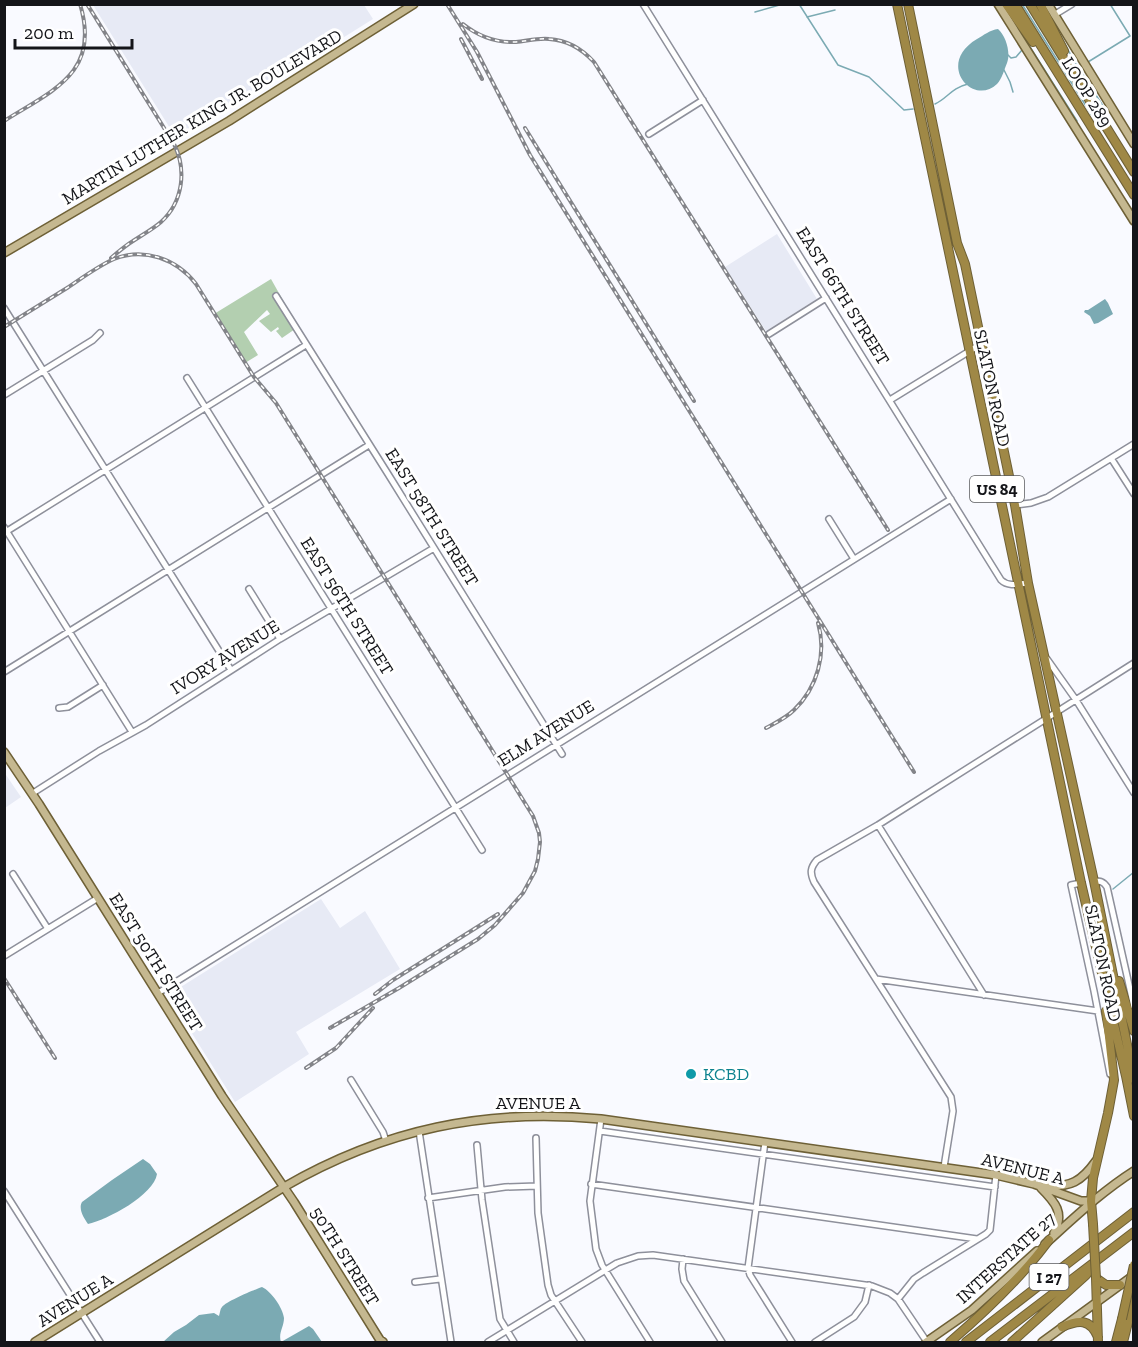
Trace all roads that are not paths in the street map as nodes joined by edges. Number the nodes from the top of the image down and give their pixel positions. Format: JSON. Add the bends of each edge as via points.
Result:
{"nodes":[{"id":1,"x":414,"y":4,"type":"edge"},
{"id":2,"x":643,"y":4,"type":"edge"},
{"id":3,"x":897,"y":4,"type":"edge"},
{"id":4,"x":908,"y":4,"type":"edge"},
{"id":5,"x":998,"y":4,"type":"edge"},
{"id":6,"x":1006,"y":4,"type":"edge"},
{"id":7,"x":1015,"y":4,"type":"edge"},
{"id":8,"x":1030,"y":4,"type":"edge"},
{"id":9,"x":1040,"y":4,"type":"edge"},
{"id":10,"x":1048,"y":4,"type":"edge"},
{"id":11,"x":1072,"y":4,"type":"edge"},
{"id":12,"x":1054,"y":15,"type":"junction"},
{"id":13,"x":703,"y":100,"type":"junction"},
{"id":14,"x":649,"y":134,"type":"dead end"},
{"id":15,"x":1113,"y":139,"type":"junction"},
{"id":16,"x":1134,"y":144,"type":"edge"},
{"id":17,"x":1103,"y":145,"type":"junction"},
{"id":18,"x":1134,"y":172,"type":"edge"},
{"id":19,"x":1134,"y":195,"type":"edge"},
{"id":20,"x":1134,"y":221,"type":"edge"},
{"id":21,"x":4,"y":254,"type":"edge"},
{"id":22,"x":276,"y":296,"type":"dead end"},
{"id":23,"x":826,"y":298,"type":"junction"},
{"id":24,"x":4,"y":308,"type":"edge"},
{"id":25,"x":100,"y":333,"type":"dead end"},
{"id":26,"x":769,"y":334,"type":"dead end"},
{"id":27,"x":981,"y":344,"type":"junction"},
{"id":28,"x":306,"y":345,"type":"junction"},
{"id":29,"x":969,"y":351,"type":"junction"},
{"id":30,"x":44,"y":371,"type":"junction"},
{"id":31,"x":187,"y":378,"type":"dead end"},
{"id":32,"x":4,"y":395,"type":"edge"},
{"id":33,"x":890,"y":400,"type":"junction"},
{"id":34,"x":206,"y":407,"type":"junction"},
{"id":35,"x":1134,"y":444,"type":"edge"},
{"id":36,"x":369,"y":445,"type":"junction"},
{"id":37,"x":1112,"y":458,"type":"junction"},
{"id":38,"x":1006,"y":465,"type":"junction"},
{"id":39,"x":993,"y":467,"type":"junction"},
{"id":40,"x":106,"y":470,"type":"junction"},
{"id":41,"x":1134,"y":494,"type":"edge"},
{"id":42,"x":951,"y":499,"type":"junction"},
{"id":43,"x":1015,"y":505,"type":"junction"},
{"id":44,"x":269,"y":508,"type":"junction"},
{"id":45,"x":828,"y":519,"type":"dead end"},
{"id":46,"x":5,"y":531,"type":"edge"},
{"id":47,"x":434,"y":548,"type":"junction"},
{"id":48,"x":854,"y":559,"type":"junction"},
{"id":49,"x":169,"y":570,"type":"junction"},
{"id":50,"x":1028,"y":583,"type":"junction"},
{"id":51,"x":1017,"y":584,"type":"junction"},
{"id":52,"x":249,"y":590,"type":"dead end"},
{"id":53,"x":332,"y":609,"type":"junction"},
{"id":54,"x":69,"y":631,"type":"junction"},
{"id":55,"x":280,"y":639,"type":"junction"},
{"id":56,"x":1044,"y":655,"type":"junction"},
{"id":57,"x":1134,"y":663,"type":"edge"},
{"id":58,"x":231,"y":670,"type":"junction"},
{"id":59,"x":4,"y":672,"type":"edge"},
{"id":60,"x":103,"y":685,"type":"junction"},
{"id":61,"x":1076,"y":700,"type":"junction"},
{"id":62,"x":59,"y":708,"type":"dead end"},
{"id":63,"x":1056,"y":712,"type":"junction"},
{"id":64,"x":1046,"y":718,"type":"junction"},
{"id":65,"x":132,"y":732,"type":"junction"},
{"id":66,"x":557,"y":744,"type":"junction"},
{"id":67,"x":4,"y":752,"type":"edge"},
{"id":68,"x":562,"y":754,"type":"dead end"},
{"id":69,"x":33,"y":793,"type":"junction"},
{"id":70,"x":1134,"y":793,"type":"edge"},
{"id":71,"x":456,"y":807,"type":"junction"},
{"id":72,"x":878,"y":825,"type":"junction"},
{"id":73,"x":482,"y":850,"type":"dead end"},
{"id":74,"x":13,"y":874,"type":"dead end"},
{"id":75,"x":1094,"y":881,"type":"junction"},
{"id":76,"x":1081,"y":883,"type":"junction"},
{"id":77,"x":98,"y":898,"type":"junction"},
{"id":78,"x":1102,"y":924,"type":"junction"},
{"id":79,"x":48,"y":930,"type":"junction"},
{"id":80,"x":4,"y":956,"type":"edge"},
{"id":81,"x":1101,"y":973,"type":"junction"},
{"id":82,"x":876,"y":979,"type":"junction"},
{"id":83,"x":158,"y":993,"type":"junction"},
{"id":84,"x":984,"y":995,"type":"junction"},
{"id":85,"x":1134,"y":1007,"type":"edge"},
{"id":86,"x":1098,"y":1011,"type":"junction"},
{"id":87,"x":1134,"y":1031,"type":"edge"},
{"id":88,"x":1134,"y":1079,"type":"edge"},
{"id":89,"x":351,"y":1080,"type":"dead end"},
{"id":90,"x":1112,"y":1092,"type":"junction"},
{"id":91,"x":1134,"y":1116,"type":"edge"},
{"id":92,"x":601,"y":1119,"type":"junction"},
{"id":93,"x":419,"y":1131,"type":"junction"},
{"id":94,"x":600,"y":1131,"type":"junction"},
{"id":95,"x":536,"y":1138,"type":"dead end"},
{"id":96,"x":386,"y":1141,"type":"junction"},
{"id":97,"x":765,"y":1142,"type":"junction"},
{"id":98,"x":477,"y":1145,"type":"dead end"},
{"id":99,"x":763,"y":1154,"type":"junction"},
{"id":100,"x":1096,"y":1160,"type":"junction"},
{"id":101,"x":944,"y":1167,"type":"junction"},
{"id":102,"x":1134,"y":1171,"type":"edge"},
{"id":103,"x":996,"y":1175,"type":"junction"},
{"id":104,"x":591,"y":1184,"type":"junction"},
{"id":105,"x":537,"y":1186,"type":"junction"},
{"id":106,"x":1040,"y":1186,"type":"junction"},
{"id":107,"x":284,"y":1187,"type":"junction"},
{"id":108,"x":995,"y":1187,"type":"junction"},
{"id":109,"x":4,"y":1191,"type":"edge"},
{"id":110,"x":481,"y":1191,"type":"junction"},
{"id":111,"x":428,"y":1198,"type":"junction"},
{"id":112,"x":1091,"y":1202,"type":"junction"},
{"id":113,"x":755,"y":1208,"type":"junction"},
{"id":114,"x":1134,"y":1212,"type":"edge"},
{"id":115,"x":1134,"y":1232,"type":"edge"},
{"id":116,"x":977,"y":1239,"type":"junction"},
{"id":117,"x":1049,"y":1240,"type":"junction"},
{"id":118,"x":683,"y":1259,"type":"junction"},
{"id":119,"x":1098,"y":1259,"type":"junction"},
{"id":120,"x":1134,"y":1265,"type":"edge"},
{"id":121,"x":748,"y":1268,"type":"junction"},
{"id":122,"x":605,"y":1270,"type":"junction"},
{"id":123,"x":1134,"y":1275,"type":"edge"},
{"id":124,"x":1096,"y":1278,"type":"junction"},
{"id":125,"x":441,"y":1279,"type":"junction"},
{"id":126,"x":415,"y":1282,"type":"dead end"},
{"id":127,"x":869,"y":1285,"type":"junction"},
{"id":128,"x":1120,"y":1285,"type":"junction"},
{"id":129,"x":898,"y":1299,"type":"junction"},
{"id":130,"x":1134,"y":1299,"type":"edge"},
{"id":131,"x":555,"y":1301,"type":"junction"},
{"id":132,"x":1096,"y":1302,"type":"junction"},
{"id":133,"x":82,"y":1313,"type":"junction"},
{"id":134,"x":1126,"y":1320,"type":"junction"},
{"id":135,"x":1062,"y":1327,"type":"junction"},
{"id":136,"x":507,"y":1331,"type":"junction"},
{"id":137,"x":1098,"y":1341,"type":"edge"},
{"id":138,"x":35,"y":1342,"type":"edge"},
{"id":139,"x":100,"y":1342,"type":"edge"},
{"id":140,"x":380,"y":1342,"type":"edge"},
{"id":141,"x":451,"y":1342,"type":"edge"},
{"id":142,"x":488,"y":1342,"type":"edge"},
{"id":143,"x":514,"y":1342,"type":"edge"},
{"id":144,"x":582,"y":1342,"type":"edge"},
{"id":145,"x":650,"y":1342,"type":"edge"},
{"id":146,"x":722,"y":1342,"type":"edge"},
{"id":147,"x":792,"y":1342,"type":"edge"},
{"id":148,"x":815,"y":1342,"type":"edge"},
{"id":149,"x":926,"y":1342,"type":"edge"},
{"id":150,"x":950,"y":1342,"type":"edge"},
{"id":151,"x":966,"y":1342,"type":"edge"},
{"id":152,"x":990,"y":1342,"type":"edge"},
{"id":153,"x":1012,"y":1342,"type":"edge"},
{"id":154,"x":1042,"y":1342,"type":"edge"},
{"id":155,"x":1116,"y":1342,"type":"edge"},
{"id":156,"x":1123,"y":1342,"type":"edge"}],
"edges":[{"from":1,"to":21,"type":"main road","name":"MARTIN LUTHER KING JR. BOULEVARD","via":[[229,121]]},
{"from":2,"to":13,"type":"street","name":"EAST 66TH STREET"},
{"from":3,"to":29,"type":"highway","name":"SLATON ROAD","number":"US 84"},
{"from":4,"to":27,"type":"highway","name":"SLATON ROAD","number":"US 84"},
{"from":5,"to":20,"type":"main road"},
{"from":6,"to":17,"type":"highway"},
{"from":7,"to":17,"type":"highway","name":"LOOP 289"},
{"from":8,"to":15,"type":"highway","name":"LOOP 289"},
{"from":9,"to":15,"type":"highway"},
{"from":10,"to":12,"type":"main road"},
{"from":11,"to":12,"type":"street"},
{"from":12,"to":16,"type":"main road"},
{"from":13,"to":14,"type":"street"},
{"from":13,"to":23,"type":"street","name":"EAST 66TH STREET"},
{"from":15,"to":18,"type":"highway","name":"LOOP 289"},
{"from":17,"to":19,"type":"highway","name":"LOOP 289"},
{"from":22,"to":28,"type":"street","name":"EAST 58TH STREET"},
{"from":23,"to":26,"type":"street"},
{"from":23,"to":33,"type":"street","name":"EAST 66TH STREET"},
{"from":24,"to":30,"type":"street"},
{"from":25,"to":30,"type":"street"},
{"from":27,"to":29,"type":"street"},
{"from":27,"to":38,"type":"highway","name":"SLATON ROAD","number":"US 84"},
{"from":28,"to":34,"type":"street"},
{"from":28,"to":36,"type":"street","name":"EAST 58TH STREET"},
{"from":29,"to":33,"type":"street"},
{"from":29,"to":39,"type":"highway","name":"SLATON ROAD","number":"US 84"},
{"from":30,"to":32,"type":"street"},
{"from":30,"to":40,"type":"street"},
{"from":31,"to":34,"type":"street","name":"EAST 56TH STREET"},
{"from":33,"to":42,"type":"street","name":"EAST 66TH STREET"},
{"from":34,"to":40,"type":"street"},
{"from":34,"to":44,"type":"street","name":"EAST 56TH STREET"},
{"from":35,"to":37,"type":"street"},
{"from":36,"to":44,"type":"street"},
{"from":36,"to":47,"type":"street","name":"EAST 58TH STREET"},
{"from":37,"to":41,"type":"street"},
{"from":37,"to":43,"type":"street","via":[[1048,497]]},
{"from":38,"to":39,"type":"highway"},
{"from":38,"to":43,"type":"highway","name":"SLATON ROAD","number":"US 84"},
{"from":39,"to":51,"type":"highway","name":"SLATON ROAD","number":"US 84"},
{"from":40,"to":46,"type":"street"},
{"from":40,"to":49,"type":"street"},
{"from":42,"to":48,"type":"street","name":"ELM AVENUE"},
{"from":42,"to":51,"type":"street","name":"EAST 66TH STREET","via":[[1001,580]]},
{"from":43,"to":50,"type":"highway","name":"SLATON ROAD","number":"US 84"},
{"from":44,"to":49,"type":"street"},
{"from":44,"to":53,"type":"street","name":"EAST 56TH STREET"},
{"from":45,"to":48,"type":"street"},
{"from":46,"to":54,"type":"street"},
{"from":47,"to":53,"type":"street","name":"IVORY AVENUE"},
{"from":47,"to":66,"type":"street","name":"EAST 58TH STREET"},
{"from":48,"to":66,"type":"street","name":"ELM AVENUE"},
{"from":49,"to":54,"type":"street"},
{"from":49,"to":58,"type":"street"},
{"from":50,"to":51,"type":"street"},
{"from":50,"to":56,"type":"highway","name":"SLATON ROAD","number":"US 84"},
{"from":51,"to":64,"type":"highway","name":"SLATON ROAD","number":"US 84"},
{"from":52,"to":55,"type":"street"},
{"from":53,"to":55,"type":"street","name":"IVORY AVENUE"},
{"from":53,"to":71,"type":"street","name":"EAST 56TH STREET"},
{"from":54,"to":59,"type":"street"},
{"from":54,"to":60,"type":"street"},
{"from":55,"to":58,"type":"street","name":"IVORY AVENUE"},
{"from":56,"to":61,"type":"street"},
{"from":56,"to":63,"type":"highway","name":"SLATON ROAD","number":"US 84"},
{"from":57,"to":61,"type":"street"},
{"from":58,"to":65,"type":"street","name":"IVORY AVENUE"},
{"from":60,"to":62,"type":"street","via":[[68,707]]},
{"from":60,"to":65,"type":"street"},
{"from":61,"to":63,"type":"street"},
{"from":61,"to":70,"type":"street"},
{"from":63,"to":64,"type":"street"},
{"from":63,"to":75,"type":"highway","name":"SLATON ROAD","number":"US 84"},
{"from":64,"to":72,"type":"street"},
{"from":64,"to":76,"type":"highway","name":"SLATON ROAD","number":"US 84"},
{"from":65,"to":69,"type":"street","name":"IVORY AVENUE"},
{"from":66,"to":68,"type":"street","name":"EAST 58TH STREET"},
{"from":66,"to":71,"type":"street","name":"ELM AVENUE"},
{"from":67,"to":69,"type":"main road","name":"EAST 50TH STREET"},
{"from":69,"to":77,"type":"main road","name":"EAST 50TH STREET"},
{"from":71,"to":73,"type":"street","name":"EAST 56TH STREET"},
{"from":71,"to":83,"type":"street","name":"ELM AVENUE"},
{"from":72,"to":82,"type":"street","via":[[817,860],[811,869],[814,882]]},
{"from":72,"to":84,"type":"street"},
{"from":74,"to":79,"type":"street"},
{"from":75,"to":76,"type":"highway"},
{"from":75,"to":78,"type":"highway","name":"SLATON ROAD","number":"US 84"},
{"from":75,"to":85,"type":"street","name":"SLATON ROAD","via":[[1107,887]]},
{"from":76,"to":81,"type":"highway","name":"SLATON ROAD","number":"US 84"},
{"from":76,"to":86,"type":"street","name":"SLATON ROAD","via":[[1071,885]]},
{"from":77,"to":79,"type":"street"},
{"from":77,"to":83,"type":"main road","name":"EAST 50TH STREET"},
{"from":78,"to":87,"type":"highway"},
{"from":78,"to":88,"type":"highway","name":"SLATON ROAD","number":"US 84"},
{"from":79,"to":80,"type":"street"},
{"from":81,"to":90,"type":"highway","via":[[1114,1080]]},
{"from":81,"to":91,"type":"highway","name":"SLATON ROAD","number":"US 84"},
{"from":82,"to":84,"type":"street"},
{"from":82,"to":101,"type":"street","via":[[951,1097],[953,1110]]},
{"from":83,"to":107,"type":"main road","name":"EAST 50TH STREET"},
{"from":84,"to":86,"type":"street"},
{"from":86,"to":90,"type":"street","name":"SLATON ROAD"},
{"from":89,"to":96,"type":"street"},
{"from":90,"to":100,"type":"highway"},
{"from":92,"to":93,"type":"main road","name":"AVENUE A","via":[[509,1117]]},
{"from":92,"to":94,"type":"street"},
{"from":92,"to":97,"type":"main road","name":"AVENUE A"},
{"from":93,"to":96,"type":"main road","name":"AVENUE A"},
{"from":93,"to":111,"type":"street"},
{"from":94,"to":99,"type":"street","name":"AVENUE A"},
{"from":94,"to":104,"type":"street"},
{"from":95,"to":105,"type":"street"},
{"from":96,"to":107,"type":"main road","name":"AVENUE A"},
{"from":97,"to":99,"type":"street"},
{"from":97,"to":101,"type":"main road","name":"AVENUE A"},
{"from":98,"to":110,"type":"street"},
{"from":99,"to":108,"type":"street","name":"AVENUE A"},
{"from":99,"to":113,"type":"street"},
{"from":100,"to":106,"type":"main road","via":[[1089,1172],[1074,1182]]},
{"from":100,"to":112,"type":"highway"},
{"from":101,"to":103,"type":"main road","name":"AVENUE A"},
{"from":102,"to":112,"type":"main road","name":"INTERSTATE 27"},
{"from":103,"to":106,"type":"main road","name":"AVENUE A"},
{"from":103,"to":108,"type":"street"},
{"from":104,"to":113,"type":"street"},
{"from":104,"to":122,"type":"street","via":[[596,1249]]},
{"from":105,"to":110,"type":"street"},
{"from":105,"to":131,"type":"street","via":[[546,1277]]},
{"from":106,"to":112,"type":"main road","name":"AVENUE A"},
{"from":106,"to":117,"type":"main road","via":[[1058,1210],[1059,1221]]},
{"from":107,"to":133,"type":"main road","name":"AVENUE A"},
{"from":107,"to":140,"type":"main road","name":"50TH STREET"},
{"from":108,"to":116,"type":"street","via":[[990,1230]]},
{"from":109,"to":133,"type":"street"},
{"from":110,"to":111,"type":"street"},
{"from":110,"to":136,"type":"street","via":[[500,1319]]},
{"from":111,"to":125,"type":"street"},
{"from":112,"to":117,"type":"main road","name":"INTERSTATE 27"},
{"from":112,"to":124,"type":"highway","bridge":true},
{"from":113,"to":116,"type":"street"},
{"from":113,"to":121,"type":"street"},
{"from":114,"to":151,"type":"highway","number":"I 27"},
{"from":115,"to":119,"type":"highway","number":"I 27"},
{"from":116,"to":129,"type":"street","via":[[914,1279]]},
{"from":117,"to":149,"type":"main road","name":"INTERSTATE 27","via":[[972,1310]]},
{"from":117,"to":150,"type":"highway","via":[[1013,1283]]},
{"from":118,"to":121,"type":"street"},
{"from":118,"to":122,"type":"street","via":[[638,1256]]},
{"from":118,"to":146,"type":"street","via":[[684,1281]]},
{"from":119,"to":152,"type":"highway","number":"I 27"},
{"from":119,"to":153,"type":"highway","via":[[1086,1275]]},
{"from":120,"to":134,"type":"highway","bridge":true},
{"from":121,"to":127,"type":"street"},
{"from":121,"to":147,"type":"street"},
{"from":122,"to":131,"type":"street"},
{"from":122,"to":145,"type":"street"},
{"from":123,"to":128,"type":"main road"},
{"from":124,"to":128,"type":"highway","via":[[1106,1285]]},
{"from":124,"to":132,"type":"highway"},
{"from":125,"to":126,"type":"street"},
{"from":125,"to":141,"type":"street"},
{"from":127,"to":129,"type":"street"},
{"from":127,"to":148,"type":"street","via":[[865,1302],[854,1317]]},
{"from":128,"to":132,"type":"main road"},
{"from":129,"to":149,"type":"street"},
{"from":130,"to":134,"type":"highway"},
{"from":131,"to":136,"type":"street"},
{"from":131,"to":144,"type":"street"},
{"from":132,"to":135,"type":"main road"},
{"from":132,"to":137,"type":"highway"},
{"from":133,"to":138,"type":"main road","name":"AVENUE A"},
{"from":133,"to":139,"type":"street"},
{"from":134,"to":155,"type":"highway"},
{"from":134,"to":156,"type":"highway"},
{"from":135,"to":137,"type":"highway","via":[[1085,1323],[1094,1329]]},
{"from":135,"to":154,"type":"main road"},
{"from":136,"to":142,"type":"street"},
{"from":136,"to":143,"type":"street"}]}
